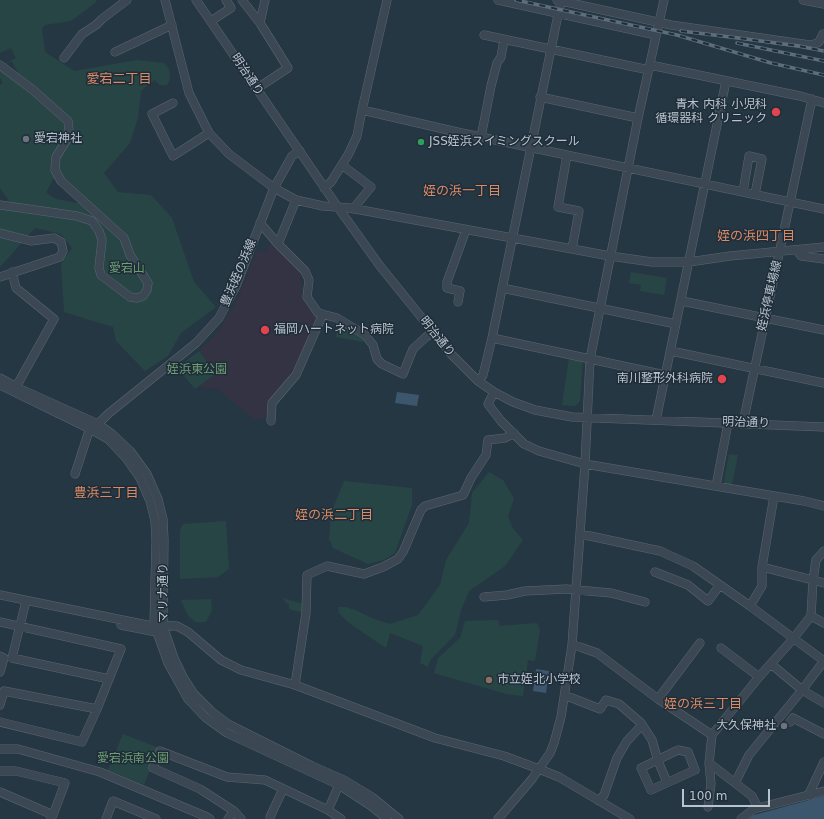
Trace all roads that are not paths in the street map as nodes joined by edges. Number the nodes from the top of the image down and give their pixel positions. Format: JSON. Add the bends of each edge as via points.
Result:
{"nodes":[{"id":1,"x":127,"y":0,"type":"edge"},
{"id":2,"x":165,"y":0,"type":"edge"},
{"id":3,"x":196,"y":0,"type":"edge"},
{"id":4,"x":226,"y":0,"type":"edge"},
{"id":5,"x":242,"y":0,"type":"edge"},
{"id":6,"x":264,"y":0,"type":"edge"},
{"id":7,"x":387,"y":0,"type":"edge"},
{"id":8,"x":498,"y":0,"type":"edge"},
{"id":9,"x":559,"y":0,"type":"edge"},
{"id":10,"x":664,"y":0,"type":"edge"},
{"id":11,"x":803,"y":0,"type":"edge"},
{"id":12,"x":824,"y":4,"type":"edge"},
{"id":13,"x":558,"y":12,"type":"junction"},
{"id":14,"x":210,"y":21,"type":"junction"},
{"id":15,"x":260,"y":23,"type":"junction"},
{"id":16,"x":659,"y":23,"type":"junction"},
{"id":17,"x":172,"y":25,"type":"junction"},
{"id":18,"x":656,"y":34,"type":"junction"},
{"id":19,"x":823,"y":34,"type":"dead end"},
{"id":20,"x":484,"y":36,"type":"dead end"},
{"id":21,"x":504,"y":40,"type":"junction"},
{"id":22,"x":551,"y":50,"type":"junction"},
{"id":23,"x":115,"y":52,"type":"dead end"},
{"id":24,"x":64,"y":58,"type":"dead end"},
{"id":25,"x":0,"y":65,"type":"edge"},
{"id":26,"x":649,"y":67,"type":"junction"},
{"id":27,"x":726,"y":81,"type":"junction"},
{"id":28,"x":256,"y":89,"type":"junction"},
{"id":29,"x":540,"y":97,"type":"junction"},
{"id":30,"x":824,"y":98,"type":"edge"},
{"id":31,"x":812,"y":99,"type":"junction"},
{"id":32,"x":173,"y":103,"type":"dead end"},
{"id":33,"x":824,"y":103,"type":"edge"},
{"id":34,"x":362,"y":110,"type":"junction"},
{"id":35,"x":638,"y":118,"type":"junction"},
{"id":36,"x":209,"y":133,"type":"junction"},
{"id":37,"x":481,"y":137,"type":"junction"},
{"id":38,"x":530,"y":147,"type":"junction"},
{"id":39,"x":300,"y":151,"type":"junction"},
{"id":40,"x":567,"y":155,"type":"junction"},
{"id":41,"x":342,"y":165,"type":"junction"},
{"id":42,"x":629,"y":168,"type":"junction"},
{"id":43,"x":706,"y":184,"type":"junction"},
{"id":44,"x":274,"y":188,"type":"junction"},
{"id":45,"x":324,"y":188,"type":"junction"},
{"id":46,"x":743,"y":192,"type":"junction"},
{"id":47,"x":755,"y":194,"type":"junction"},
{"id":48,"x":296,"y":200,"type":"junction"},
{"id":49,"x":791,"y":202,"type":"junction"},
{"id":50,"x":0,"y":205,"type":"edge"},
{"id":51,"x":337,"y":206,"type":"junction"},
{"id":52,"x":353,"y":209,"type":"junction"},
{"id":53,"x":824,"y":209,"type":"edge"},
{"id":54,"x":260,"y":223,"type":"junction"},
{"id":55,"x":466,"y":230,"type":"junction"},
{"id":56,"x":0,"y":233,"type":"edge"},
{"id":57,"x":512,"y":238,"type":"junction"},
{"id":58,"x":278,"y":244,"type":"junction"},
{"id":59,"x":824,"y":247,"type":"edge"},
{"id":60,"x":572,"y":249,"type":"junction"},
{"id":61,"x":797,"y":250,"type":"junction"},
{"id":62,"x":781,"y":252,"type":"junction"},
{"id":63,"x":610,"y":256,"type":"junction"},
{"id":64,"x":824,"y":259,"type":"edge"},
{"id":65,"x":689,"y":262,"type":"junction"},
{"id":66,"x":12,"y":272,"type":"junction"},
{"id":67,"x":0,"y":277,"type":"edge"},
{"id":68,"x":502,"y":288,"type":"junction"},
{"id":69,"x":682,"y":300,"type":"junction"},
{"id":70,"x":458,"y":302,"type":"dead end"},
{"id":71,"x":600,"y":308,"type":"junction"},
{"id":72,"x":323,"y":314,"type":"junction"},
{"id":73,"x":766,"y":318,"type":"junction"},
{"id":74,"x":676,"y":324,"type":"junction"},
{"id":75,"x":824,"y":330,"type":"edge"},
{"id":76,"x":433,"y":332,"type":"junction"},
{"id":77,"x":492,"y":338,"type":"junction"},
{"id":78,"x":671,"y":352,"type":"junction"},
{"id":79,"x":590,"y":359,"type":"junction"},
{"id":80,"x":754,"y":369,"type":"junction"},
{"id":81,"x":665,"y":375,"type":"junction"},
{"id":82,"x":0,"y":378,"type":"edge"},
{"id":83,"x":478,"y":381,"type":"junction"},
{"id":84,"x":824,"y":383,"type":"edge"},
{"id":85,"x":0,"y":385,"type":"edge"},
{"id":86,"x":16,"y":387,"type":"junction"},
{"id":87,"x":494,"y":392,"type":"junction"},
{"id":88,"x":587,"y":418,"type":"junction"},
{"id":89,"x":656,"y":420,"type":"junction"},
{"id":90,"x":271,"y":421,"type":"dead end"},
{"id":91,"x":728,"y":423,"type":"junction"},
{"id":92,"x":743,"y":423,"type":"junction"},
{"id":93,"x":95,"y":427,"type":"junction"},
{"id":94,"x":824,"y":427,"type":"edge"},
{"id":95,"x":514,"y":433,"type":"junction"},
{"id":96,"x":585,"y":464,"type":"junction"},
{"id":97,"x":74,"y":474,"type":"dead end"},
{"id":98,"x":716,"y":486,"type":"junction"},
{"id":99,"x":774,"y":496,"type":"junction"},
{"id":100,"x":824,"y":506,"type":"edge"},
{"id":101,"x":580,"y":535,"type":"junction"},
{"id":102,"x":824,"y":551,"type":"edge"},
{"id":103,"x":762,"y":567,"type":"junction"},
{"id":104,"x":655,"y":572,"type":"dead end"},
{"id":105,"x":813,"y":580,"type":"junction"},
{"id":106,"x":824,"y":583,"type":"edge"},
{"id":107,"x":720,"y":585,"type":"junction"},
{"id":108,"x":576,"y":590,"type":"junction"},
{"id":109,"x":0,"y":596,"type":"edge"},
{"id":110,"x":484,"y":597,"type":"dead end"},
{"id":111,"x":0,"y":599,"type":"edge"},
{"id":112,"x":645,"y":602,"type":"dead end"},
{"id":113,"x":26,"y":603,"type":"junction"},
{"id":114,"x":750,"y":606,"type":"junction"},
{"id":115,"x":811,"y":616,"type":"junction"},
{"id":116,"x":0,"y":622,"type":"edge"},
{"id":117,"x":824,"y":623,"type":"edge"},
{"id":118,"x":163,"y":626,"type":"junction"},
{"id":119,"x":20,"y":627,"type":"junction"},
{"id":120,"x":155,"y":628,"type":"junction"},
{"id":121,"x":793,"y":639,"type":"junction"},
{"id":122,"x":700,"y":643,"type":"dead end"},
{"id":123,"x":572,"y":645,"type":"junction"},
{"id":124,"x":721,"y":648,"type":"dead end"},
{"id":125,"x":0,"y":656,"type":"edge"},
{"id":126,"x":771,"y":664,"type":"junction"},
{"id":127,"x":0,"y":672,"type":"edge"},
{"id":128,"x":758,"y":677,"type":"junction"},
{"id":129,"x":109,"y":679,"type":"junction"},
{"id":130,"x":295,"y":685,"type":"junction"},
{"id":131,"x":802,"y":690,"type":"junction"},
{"id":132,"x":565,"y":696,"type":"junction"},
{"id":133,"x":658,"y":699,"type":"junction"},
{"id":134,"x":824,"y":703,"type":"edge"},
{"id":135,"x":0,"y":706,"type":"edge"},
{"id":136,"x":96,"y":709,"type":"junction"},
{"id":137,"x":0,"y":722,"type":"edge"},
{"id":138,"x":790,"y":722,"type":"dead end"},
{"id":139,"x":642,"y":725,"type":"junction"},
{"id":140,"x":824,"y":734,"type":"edge"},
{"id":141,"x":712,"y":735,"type":"junction"},
{"id":142,"x":0,"y":749,"type":"edge"},
{"id":143,"x":658,"y":761,"type":"junction"},
{"id":144,"x":824,"y":762,"type":"edge"},
{"id":145,"x":709,"y":763,"type":"junction"},
{"id":146,"x":539,"y":769,"type":"junction"},
{"id":147,"x":0,"y":771,"type":"edge"},
{"id":148,"x":667,"y":782,"type":"junction"},
{"id":149,"x":341,"y":783,"type":"junction"},
{"id":150,"x":735,"y":783,"type":"junction"},
{"id":151,"x":282,"y":789,"type":"junction"},
{"id":152,"x":824,"y":791,"type":"edge"},
{"id":153,"x":0,"y":792,"type":"edge"},
{"id":154,"x":812,"y":794,"type":"junction"},
{"id":155,"x":599,"y":802,"type":"junction"},
{"id":156,"x":708,"y":807,"type":"dead end"},
{"id":157,"x":758,"y":808,"type":"junction"},
{"id":158,"x":328,"y":810,"type":"junction"},
{"id":159,"x":234,"y":811,"type":"junction"},
{"id":160,"x":52,"y":817,"type":"edge"},
{"id":161,"x":271,"y":818,"type":"edge"},
{"id":162,"x":106,"y":819,"type":"edge"},
{"id":163,"x":156,"y":819,"type":"edge"},
{"id":164,"x":210,"y":819,"type":"edge"},
{"id":165,"x":228,"y":819,"type":"edge"},
{"id":166,"x":241,"y":819,"type":"edge"},
{"id":167,"x":341,"y":819,"type":"edge"},
{"id":168,"x":387,"y":819,"type":"edge"},
{"id":169,"x":399,"y":819,"type":"edge"},
{"id":170,"x":498,"y":819,"type":"edge"},
{"id":171,"x":630,"y":819,"type":"edge"},
{"id":172,"x":741,"y":819,"type":"edge"}],
"edges":[{"from":1,"to":24,"type":"street","via":[[82,34]]},
{"from":2,"to":17,"type":"street"},
{"from":3,"to":14,"type":"street","name":"明治通り"},
{"from":4,"to":14,"type":"street","via":[[231,8]]},
{"from":5,"to":15,"type":"street"},
{"from":6,"to":15,"type":"street"},
{"from":7,"to":34,"type":"street"},
{"from":8,"to":13,"type":"street"},
{"from":9,"to":13,"type":"street"},
{"from":9,"to":16,"type":"street"},
{"from":10,"to":16,"type":"street"},
{"from":11,"to":12,"type":"street"},
{"from":13,"to":18,"type":"street"},
{"from":13,"to":22,"type":"street"},
{"from":14,"to":28,"type":"street","name":"明治通り"},
{"from":15,"to":28,"type":"street","via":[[288,68]]},
{"from":16,"to":18,"type":"street"},
{"from":16,"to":19,"type":"street","via":[[810,45],[819,42]]},
{"from":17,"to":23,"type":"street"},
{"from":17,"to":36,"type":"street","via":[[189,93]]},
{"from":18,"to":26,"type":"street"},
{"from":20,"to":21,"type":"street"},
{"from":21,"to":22,"type":"street"},
{"from":21,"to":37,"type":"street"},
{"from":22,"to":26,"type":"street"},
{"from":22,"to":29,"type":"street"},
{"from":25,"to":50,"type":"street","via":[[68,121],[69,130],[56,158],[55,170],[61,181],[124,238],[130,255],[148,283],[147,290],[143,296],[130,297],[101,275],[99,268],[102,240],[92,221],[77,216]]},
{"from":26,"to":27,"type":"street"},
{"from":26,"to":35,"type":"street"},
{"from":27,"to":31,"type":"street"},
{"from":27,"to":43,"type":"street"},
{"from":28,"to":39,"type":"street","name":"明治通り"},
{"from":29,"to":35,"type":"street"},
{"from":29,"to":38,"type":"street"},
{"from":30,"to":31,"type":"street"},
{"from":31,"to":33,"type":"street"},
{"from":31,"to":49,"type":"street","name":"姪浜停車場線"},
{"from":32,"to":36,"type":"street","via":[[152,114],[173,156]]},
{"from":34,"to":37,"type":"street"},
{"from":34,"to":41,"type":"street","via":[[357,136]]},
{"from":35,"to":42,"type":"street"},
{"from":36,"to":44,"type":"street","via":[[228,154]]},
{"from":37,"to":38,"type":"street"},
{"from":38,"to":40,"type":"street"},
{"from":38,"to":57,"type":"street"},
{"from":39,"to":44,"type":"street","name":"豊浜姪の浜線","via":[[292,156]]},
{"from":39,"to":45,"type":"street","name":"明治通り"},
{"from":40,"to":42,"type":"street"},
{"from":40,"to":60,"type":"street","via":[[558,206],[579,211]]},
{"from":41,"to":45,"type":"street"},
{"from":41,"to":52,"type":"street","via":[[371,187]]},
{"from":42,"to":43,"type":"street"},
{"from":42,"to":63,"type":"street"},
{"from":43,"to":46,"type":"street"},
{"from":43,"to":65,"type":"street"},
{"from":44,"to":48,"type":"street"},
{"from":44,"to":54,"type":"street","name":"豊浜姪の浜線"},
{"from":45,"to":51,"type":"street","name":"明治通り"},
{"from":46,"to":47,"type":"street"},
{"from":46,"to":47,"type":"street","via":[[749,156],[762,158]]},
{"from":47,"to":49,"type":"street"},
{"from":48,"to":51,"type":"street","via":[[323,206]]},
{"from":48,"to":58,"type":"street"},
{"from":49,"to":53,"type":"street"},
{"from":49,"to":62,"type":"street","name":"姪浜停車場線"},
{"from":51,"to":52,"type":"street"},
{"from":51,"to":76,"type":"street","name":"明治通り","via":[[380,266]]},
{"from":52,"to":55,"type":"street"},
{"from":54,"to":58,"type":"street"},
{"from":54,"to":93,"type":"street","name":"豊浜姪の浜線","via":[[236,286],[219,318],[196,343]]},
{"from":55,"to":57,"type":"street"},
{"from":55,"to":70,"type":"street","via":[[447,282],[448,288],[460,291]]},
{"from":56,"to":66,"type":"street","via":[[31,241],[54,238],[61,242],[63,247],[60,257]]},
{"from":57,"to":60,"type":"street"},
{"from":57,"to":68,"type":"street"},
{"from":58,"to":72,"type":"street","via":[[305,271],[310,280],[307,297],[318,313]]},
{"from":59,"to":61,"type":"street"},
{"from":60,"to":63,"type":"street"},
{"from":61,"to":62,"type":"street"},
{"from":61,"to":64,"type":"street","via":[[801,256]]},
{"from":62,"to":65,"type":"street"},
{"from":62,"to":73,"type":"street","name":"姪浜停車場線"},
{"from":63,"to":65,"type":"street","via":[[652,262]]},
{"from":63,"to":71,"type":"street"},
{"from":65,"to":69,"type":"street"},
{"from":66,"to":67,"type":"street"},
{"from":66,"to":86,"type":"street","via":[[16,288],[54,319]]},
{"from":68,"to":71,"type":"street"},
{"from":68,"to":77,"type":"street"},
{"from":69,"to":73,"type":"street"},
{"from":69,"to":74,"type":"street"},
{"from":71,"to":74,"type":"street"},
{"from":71,"to":79,"type":"street"},
{"from":72,"to":76,"type":"street","via":[[337,318],[365,335],[373,345],[377,359],[403,374],[413,349]]},
{"from":72,"to":90,"type":"street","via":[[296,375],[272,403]]},
{"from":73,"to":75,"type":"street"},
{"from":73,"to":80,"type":"street","name":"姪浜停車場線"},
{"from":74,"to":78,"type":"street"},
{"from":76,"to":83,"type":"street","name":"明治通り"},
{"from":77,"to":79,"type":"street"},
{"from":77,"to":83,"type":"street","via":[[483,375]]},
{"from":78,"to":80,"type":"street"},
{"from":78,"to":81,"type":"street"},
{"from":79,"to":81,"type":"street"},
{"from":79,"to":88,"type":"street"},
{"from":80,"to":84,"type":"street"},
{"from":80,"to":92,"type":"street","name":"姪浜停車場線"},
{"from":81,"to":89,"type":"street"},
{"from":82,"to":86,"type":"street","name":"マリナ通り"},
{"from":83,"to":87,"type":"street","name":"明治通り"},
{"from":85,"to":93,"type":"street","name":"マリナ通り"},
{"from":86,"to":93,"type":"street","name":"マリナ通り"},
{"from":87,"to":88,"type":"street","name":"明治通り","via":[[535,410]]},
{"from":87,"to":95,"type":"street","via":[[488,404]]},
{"from":88,"to":89,"type":"street","name":"明治通り"},
{"from":88,"to":96,"type":"street"},
{"from":89,"to":91,"type":"street","name":"明治通り"},
{"from":91,"to":92,"type":"street","name":"明治通り"},
{"from":91,"to":98,"type":"street"},
{"from":92,"to":94,"type":"street","name":"明治通り"},
{"from":93,"to":97,"type":"street","via":[[88,434]]},
{"from":93,"to":118,"type":"street","name":"マリナ通り","via":[[112,434],[131,452],[147,474],[158,499],[163,519],[164,540]]},
{"from":93,"to":120,"type":"street","name":"マリナ通り","via":[[126,458],[140,478],[150,502],[155,521],[156,541]]},
{"from":95,"to":96,"type":"street","via":[[524,444]]},
{"from":95,"to":130,"type":"street","via":[[505,438],[488,440],[486,454],[463,495],[425,506],[421,510],[398,559],[364,574],[327,566],[307,575],[306,613]]},
{"from":96,"to":98,"type":"street"},
{"from":96,"to":101,"type":"street"},
{"from":98,"to":99,"type":"street"},
{"from":99,"to":100,"type":"street"},
{"from":99,"to":103,"type":"street"},
{"from":101,"to":107,"type":"street","via":[[660,551],[693,566]]},
{"from":101,"to":108,"type":"street"},
{"from":102,"to":105,"type":"street","via":[[816,560]]},
{"from":103,"to":105,"type":"street"},
{"from":103,"to":114,"type":"street","via":[[762,586]]},
{"from":104,"to":107,"type":"street","via":[[688,585],[708,601]]},
{"from":105,"to":106,"type":"street"},
{"from":105,"to":115,"type":"street"},
{"from":107,"to":114,"type":"street"},
{"from":108,"to":110,"type":"street","via":[[524,591]]},
{"from":108,"to":112,"type":"street","via":[[611,593]]},
{"from":108,"to":123,"type":"street"},
{"from":109,"to":113,"type":"street"},
{"from":111,"to":113,"type":"street"},
{"from":113,"to":119,"type":"street"},
{"from":113,"to":120,"type":"street"},
{"from":114,"to":121,"type":"street"},
{"from":115,"to":117,"type":"street"},
{"from":115,"to":121,"type":"street"},
{"from":116,"to":119,"type":"street"},
{"from":118,"to":120,"type":"street"},
{"from":118,"to":130,"type":"street","via":[[177,626],[188,632],[221,660],[241,670]]},
{"from":118,"to":149,"type":"street","name":"マリナ通り","via":[[183,677],[194,694],[211,711],[238,730]]},
{"from":119,"to":129,"type":"street","via":[[12,658]]},
{"from":119,"to":129,"type":"street","via":[[121,649]]},
{"from":120,"to":149,"type":"street","name":"マリナ通り","via":[[177,681],[188,699],[205,717],[227,733]]},
{"from":121,"to":126,"type":"street"},
{"from":121,"to":131,"type":"street","via":[[824,661]]},
{"from":122,"to":133,"type":"street"},
{"from":123,"to":132,"type":"street"},
{"from":123,"to":133,"type":"street","via":[[597,653]]},
{"from":124,"to":128,"type":"street"},
{"from":125,"to":127,"type":"street","via":[[4,658]]},
{"from":126,"to":128,"type":"street"},
{"from":126,"to":131,"type":"street"},
{"from":128,"to":141,"type":"street"},
{"from":129,"to":136,"type":"street"},
{"from":130,"to":146,"type":"street","via":[[436,738],[504,756]]},
{"from":131,"to":134,"type":"street"},
{"from":131,"to":150,"type":"street","via":[[749,755]]},
{"from":132,"to":139,"type":"street","via":[[600,709],[606,700],[619,704]]},
{"from":132,"to":146,"type":"street","via":[[554,743]]},
{"from":133,"to":141,"type":"street"},
{"from":135,"to":136,"type":"street","via":[[4,691]]},
{"from":136,"to":137,"type":"street","via":[[82,742]]},
{"from":138,"to":140,"type":"street","via":[[793,718]]},
{"from":139,"to":143,"type":"street","via":[[652,740]]},
{"from":139,"to":155,"type":"street","via":[[627,741],[617,758]]},
{"from":141,"to":145,"type":"street"},
{"from":142,"to":164,"type":"street","via":[[18,749],[100,772]]},
{"from":143,"to":148,"type":"street"},
{"from":143,"to":148,"type":"street","via":[[641,768],[651,790]]},
{"from":143,"to":148,"type":"street","via":[[678,750],[688,752],[694,770]]},
{"from":144,"to":154,"type":"street","via":[[810,792]]},
{"from":145,"to":150,"type":"street"},
{"from":145,"to":156,"type":"street","via":[[711,784]]},
{"from":146,"to":155,"type":"street","via":[[559,777]]},
{"from":146,"to":170,"type":"street"},
{"from":147,"to":160,"type":"street","via":[[16,771],[65,783]]},
{"from":149,"to":158,"type":"street"},
{"from":149,"to":168,"type":"street","name":"マリナ通り"},
{"from":149,"to":169,"type":"street","name":"マリナ通り","via":[[372,797]]},
{"from":150,"to":157,"type":"street","via":[[752,796]]},
{"from":151,"to":158,"type":"street"},
{"from":151,"to":159,"type":"street","via":[[265,780],[227,777],[160,751],[153,768],[200,789]]},
{"from":151,"to":161,"type":"street"},
{"from":152,"to":154,"type":"street"},
{"from":153,"to":160,"type":"street"},
{"from":154,"to":157,"type":"street"},
{"from":155,"to":171,"type":"street"},
{"from":157,"to":172,"type":"street"},
{"from":158,"to":167,"type":"street"},
{"from":159,"to":165,"type":"street"},
{"from":159,"to":166,"type":"street"},
{"from":162,"to":163,"type":"street","via":[[113,801]]}]}
